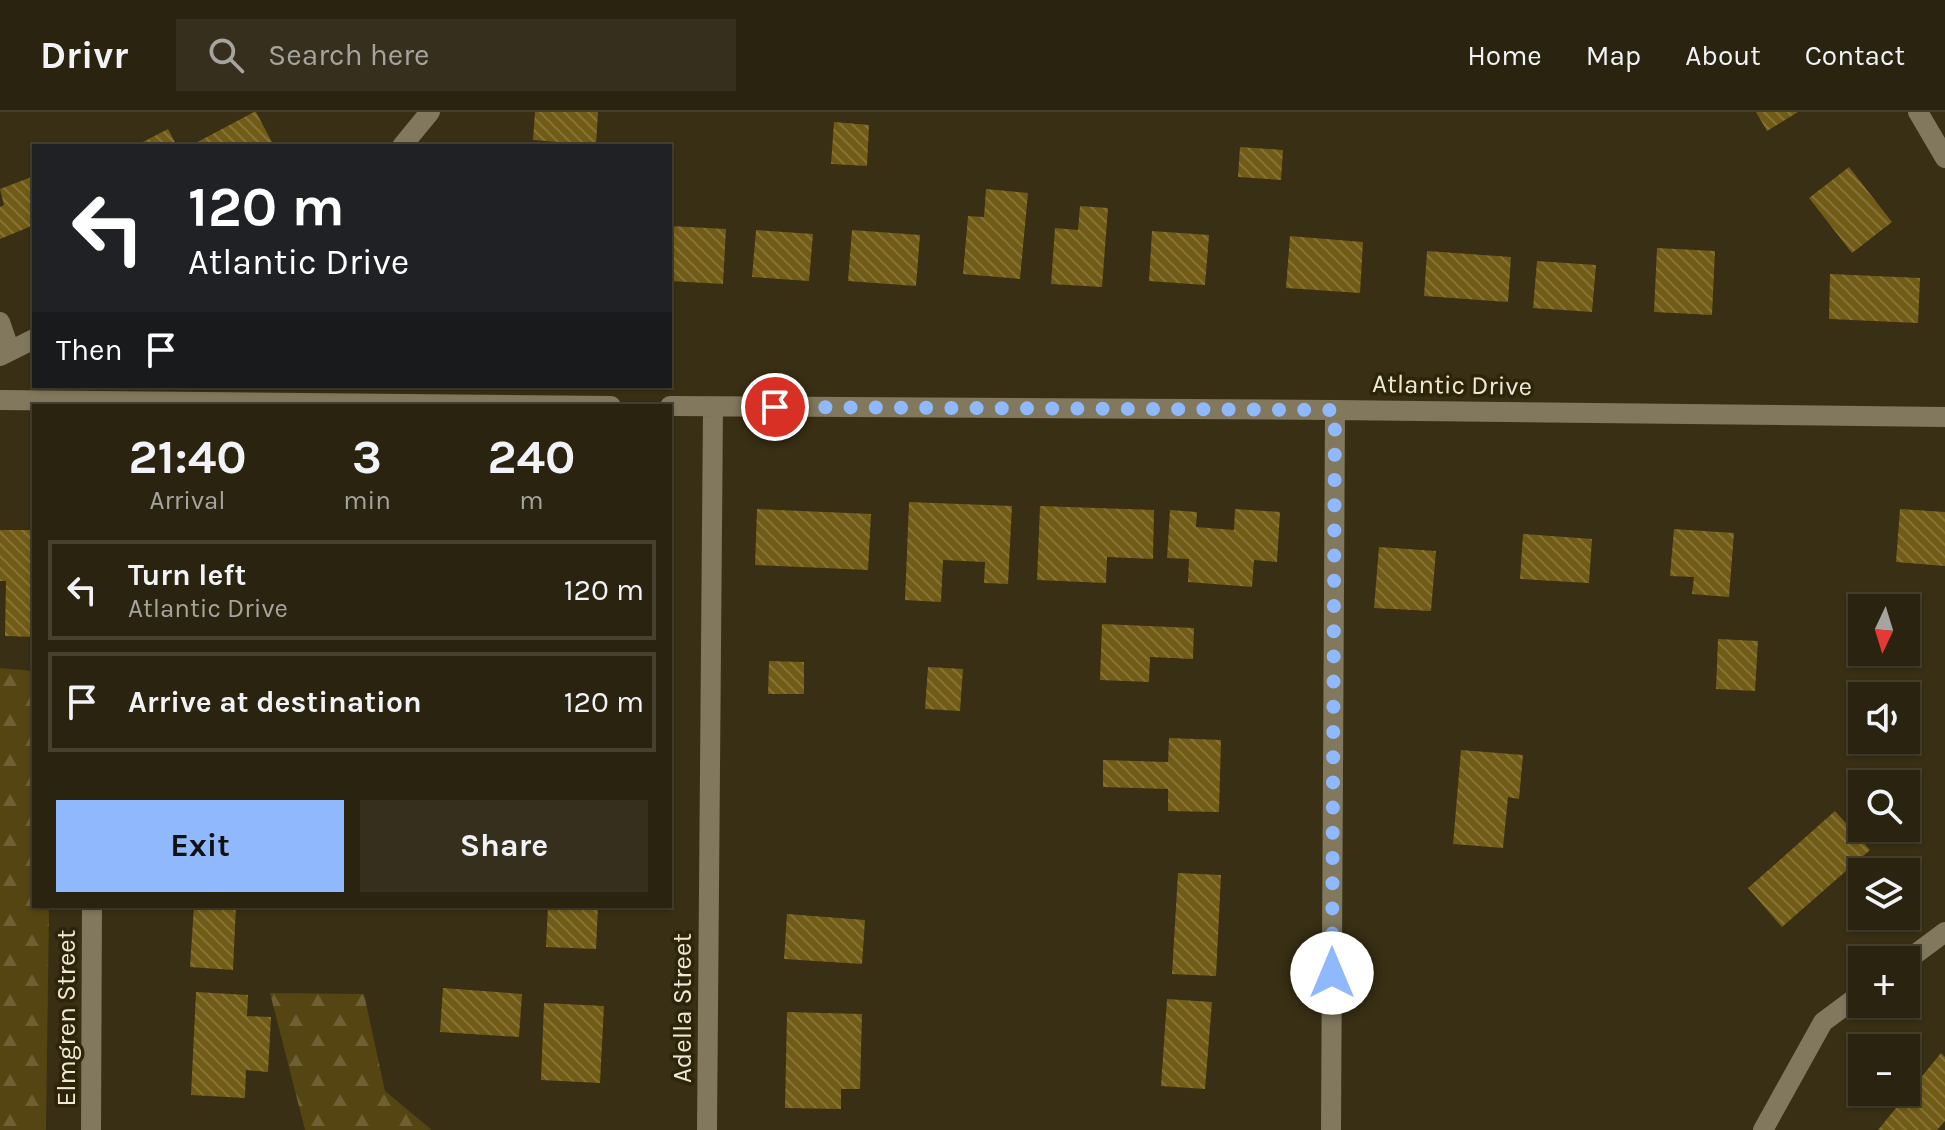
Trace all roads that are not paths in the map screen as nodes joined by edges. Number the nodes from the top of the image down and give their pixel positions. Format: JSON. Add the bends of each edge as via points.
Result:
{"nodes":[{"id":1,"x":430,"y":112,"type":"edge"},
{"id":2,"x":1918,"y":112,"type":"edge"},
{"id":3,"x":404,"y":144,"type":"edge"},
{"id":4,"x":1945,"y":158,"type":"edge"},
{"id":5,"x":0,"y":322,"type":"edge"},
{"id":6,"x":32,"y":340,"type":"edge"},
{"id":7,"x":5,"y":353,"type":"edge"},
{"id":8,"x":0,"y":400,"type":"edge"},
{"id":9,"x":95,"y":404,"type":"edge"},
{"id":10,"x":672,"y":406,"type":"edge"},
{"id":11,"x":713,"y":407,"type":"junction"},
{"id":12,"x":1335,"y":410,"type":"junction"},
{"id":13,"x":1945,"y":417,"type":"edge"},
{"id":14,"x":92,"y":908,"type":"edge"},
{"id":15,"x":1945,"y":932,"type":"edge"},
{"id":16,"x":1920,"y":951,"type":"edge"},
{"id":17,"x":1848,"y":1003,"type":"edge"},
{"id":18,"x":91,"y":1130,"type":"edge"},
{"id":19,"x":707,"y":1130,"type":"edge"},
{"id":20,"x":1331,"y":1130,"type":"edge"},
{"id":21,"x":1763,"y":1130,"type":"edge"}],
"edges":[{"from":1,"to":3,"type":"street"},
{"from":2,"to":4,"type":"street"},
{"from":5,"to":7,"type":"street"},
{"from":6,"to":7,"type":"street"},
{"from":8,"to":9,"type":"street"},
{"from":10,"to":11,"type":"street","name":"Atlantic Drive"},
{"from":11,"to":12,"type":"street","name":"Atlantic Drive"},
{"from":11,"to":19,"type":"street","name":"Adella Street"},
{"from":12,"to":13,"type":"street","name":"Atlantic Drive"},
{"from":12,"to":20,"type":"street"},
{"from":14,"to":18,"type":"street","name":"Elmgren Street"},
{"from":15,"to":16,"type":"street"},
{"from":17,"to":21,"type":"street","via":[[1823,1022]]}]}
